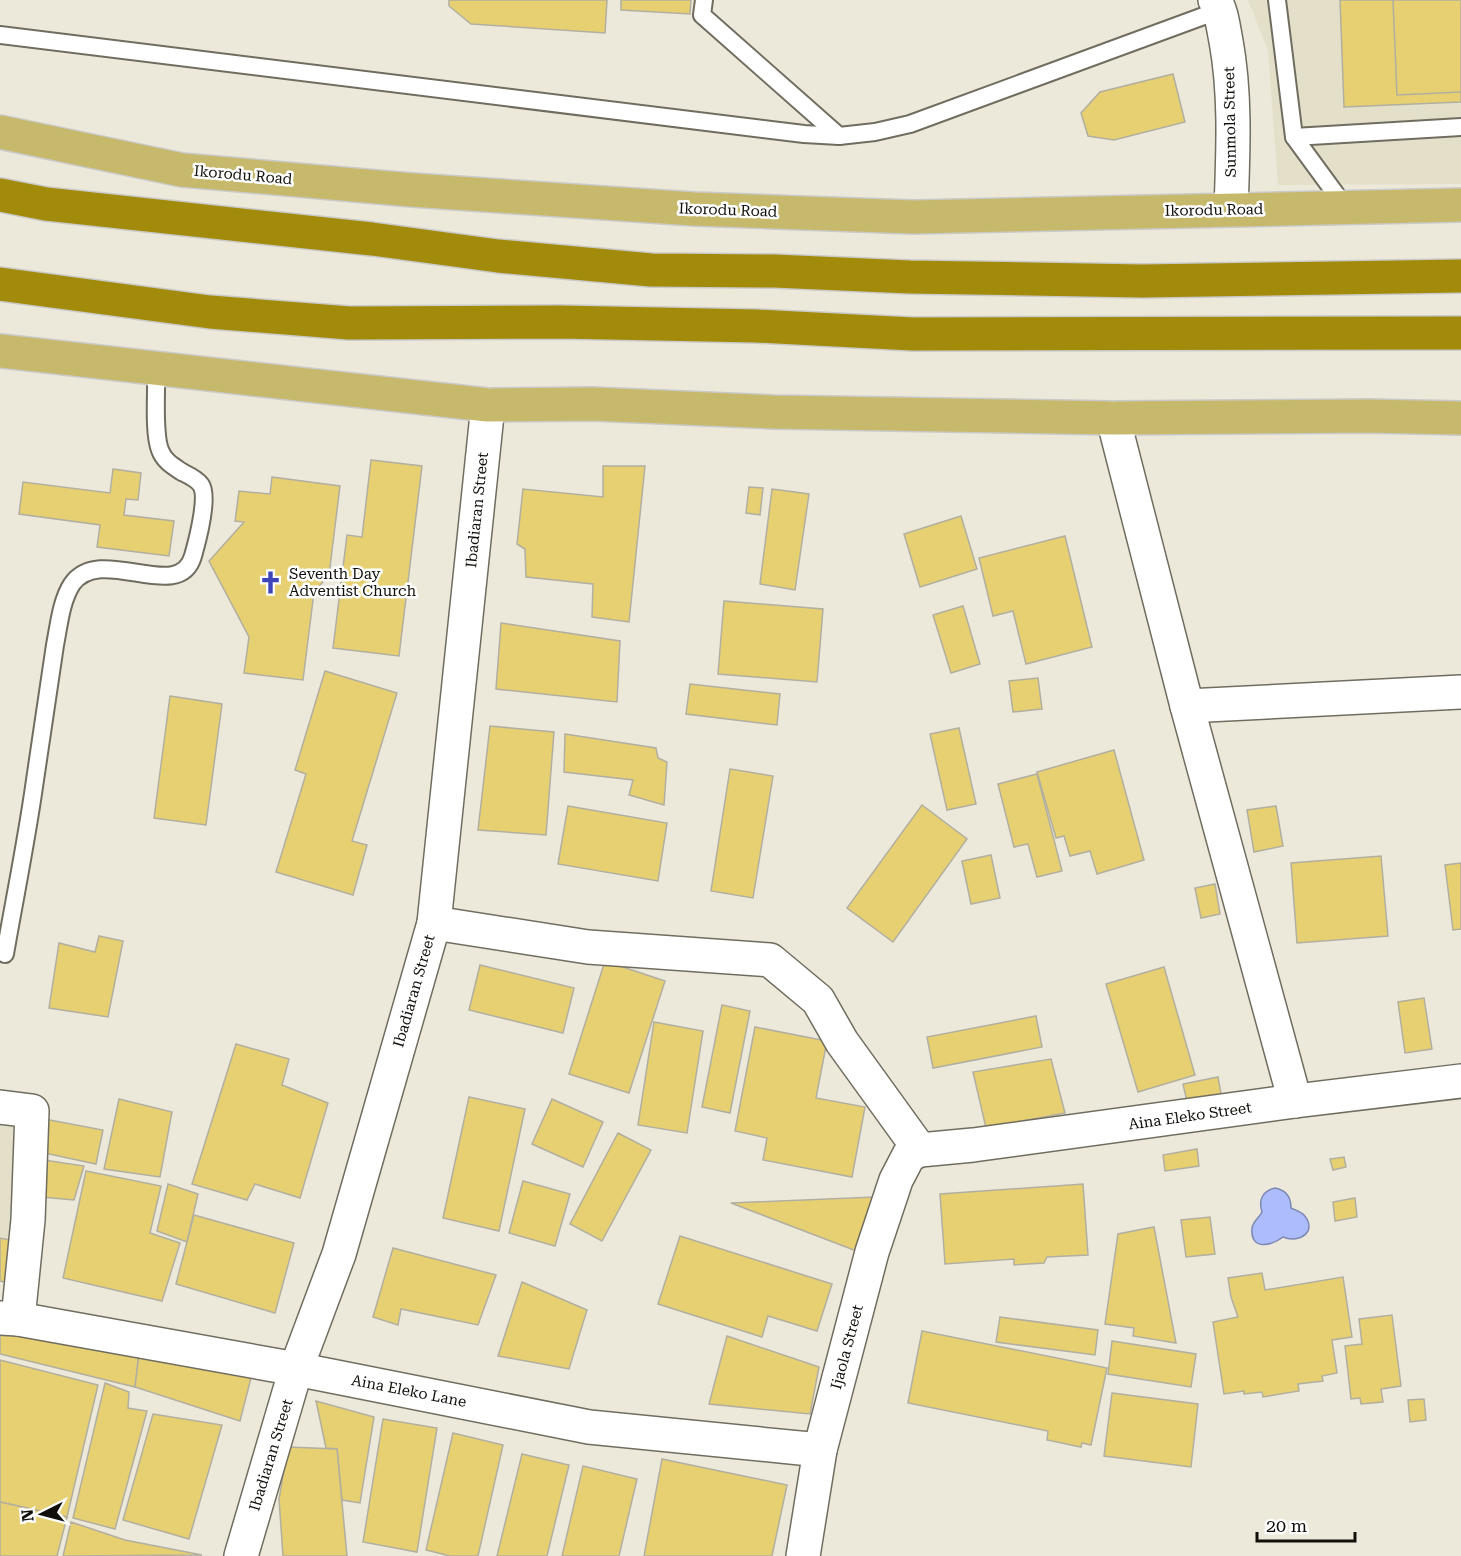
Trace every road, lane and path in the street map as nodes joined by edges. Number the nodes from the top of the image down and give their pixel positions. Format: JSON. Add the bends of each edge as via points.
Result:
{"nodes":[{"id":1,"x":704,"y":0,"type":"edge"},
{"id":2,"x":1277,"y":0,"type":"edge"},
{"id":3,"x":1218,"y":5,"type":"edge"},
{"id":4,"x":0,"y":35,"type":"edge"},
{"id":5,"x":1461,"y":127,"type":"edge"},
{"id":6,"x":0,"y":132,"type":"edge"},
{"id":7,"x":839,"y":136,"type":"junction"},
{"id":8,"x":1294,"y":137,"type":"junction"},
{"id":9,"x":0,"y":195,"type":"edge"},
{"id":10,"x":1461,"y":205,"type":"edge"},
{"id":11,"x":1346,"y":208,"type":"junction"},
{"id":12,"x":1231,"y":209,"type":"junction"},
{"id":13,"x":1461,"y":276,"type":"edge"},
{"id":14,"x":0,"y":284,"type":"edge"},
{"id":15,"x":1461,"y":333,"type":"edge"},
{"id":16,"x":0,"y":351,"type":"edge"},
{"id":17,"x":156,"y":369,"type":"junction"},
{"id":18,"x":489,"y":405,"type":"junction"},
{"id":19,"x":1113,"y":418,"type":"junction"},
{"id":20,"x":1461,"y":418,"type":"edge"},
{"id":21,"x":1461,"y":692,"type":"edge"},
{"id":22,"x":1187,"y":706,"type":"junction"},
{"id":23,"x":434,"y":923,"type":"junction"},
{"id":24,"x":5,"y":954,"type":"dead end"},
{"id":25,"x":1461,"y":1082,"type":"edge"},
{"id":26,"x":1295,"y":1101,"type":"junction"},
{"id":27,"x":0,"y":1107,"type":"edge"},
{"id":28,"x":920,"y":1150,"type":"junction"},
{"id":29,"x":9,"y":1318,"type":"edge"},
{"id":30,"x":296,"y":1369,"type":"junction"},
{"id":31,"x":820,"y":1450,"type":"junction"},
{"id":32,"x":242,"y":1556,"type":"edge"},
{"id":33,"x":802,"y":1556,"type":"edge"}],
"edges":[{"from":1,"to":7,"type":"lane","via":[[702,15]]},
{"from":2,"to":8,"type":"lane"},
{"from":3,"to":7,"type":"lane","via":[[910,123]]},
{"from":3,"to":12,"type":"street","name":"Sunmola Street","via":[[1229,59],[1233,108]]},
{"from":4,"to":7,"type":"lane"},
{"from":5,"to":8,"type":"lane"},
{"from":6,"to":12,"type":"main road","name":"Ikorodu Road","via":[[182,170],[568,202],[913,217]]},
{"from":8,"to":11,"type":"lane"},
{"from":9,"to":13,"type":"highway","via":[[46,204],[651,270],[1142,281]]},
{"from":10,"to":11,"type":"main road","name":"Ikorodu Road"},
{"from":11,"to":12,"type":"main road","name":"Ikorodu Road"},
{"from":14,"to":15,"type":"highway","via":[[210,312],[349,324],[560,322],[913,334]]},
{"from":16,"to":17,"type":"main road"},
{"from":17,"to":18,"type":"main road"},
{"from":17,"to":24,"type":"lane","via":[[160,450],[172,466],[203,489],[192,558],[186,570],[176,576],[108,569],[90,571],[73,583],[61,610]]},
{"from":18,"to":19,"type":"main road","via":[[593,404],[774,412]]},
{"from":18,"to":23,"type":"street","name":"Ibadiaran Street"},
{"from":19,"to":20,"type":"main road"},
{"from":19,"to":22,"type":"street"},
{"from":21,"to":22,"type":"street"},
{"from":22,"to":26,"type":"street"},
{"from":23,"to":28,"type":"street","via":[[588,947],[770,960],[818,1000],[842,1042]]},
{"from":23,"to":30,"type":"street","name":"Ibadiaran Street","via":[[339,1254]]},
{"from":25,"to":26,"type":"street","name":"Aina Eleko Street"},
{"from":26,"to":28,"type":"street","name":"Aina Eleko Street"},
{"from":27,"to":29,"type":"street","via":[[32,1111],[28,1220]]},
{"from":28,"to":31,"type":"street","name":"Ijaola Street","via":[[909,1155],[896,1180],[872,1252]]},
{"from":29,"to":30,"type":"street","name":"Aina Eleko Lane"},
{"from":30,"to":31,"type":"street","name":"Aina Eleko Lane","via":[[589,1426]]},
{"from":30,"to":32,"type":"street","name":"Ibadiaran Street"},
{"from":31,"to":33,"type":"street","name":"Ijaola Street"}]}
